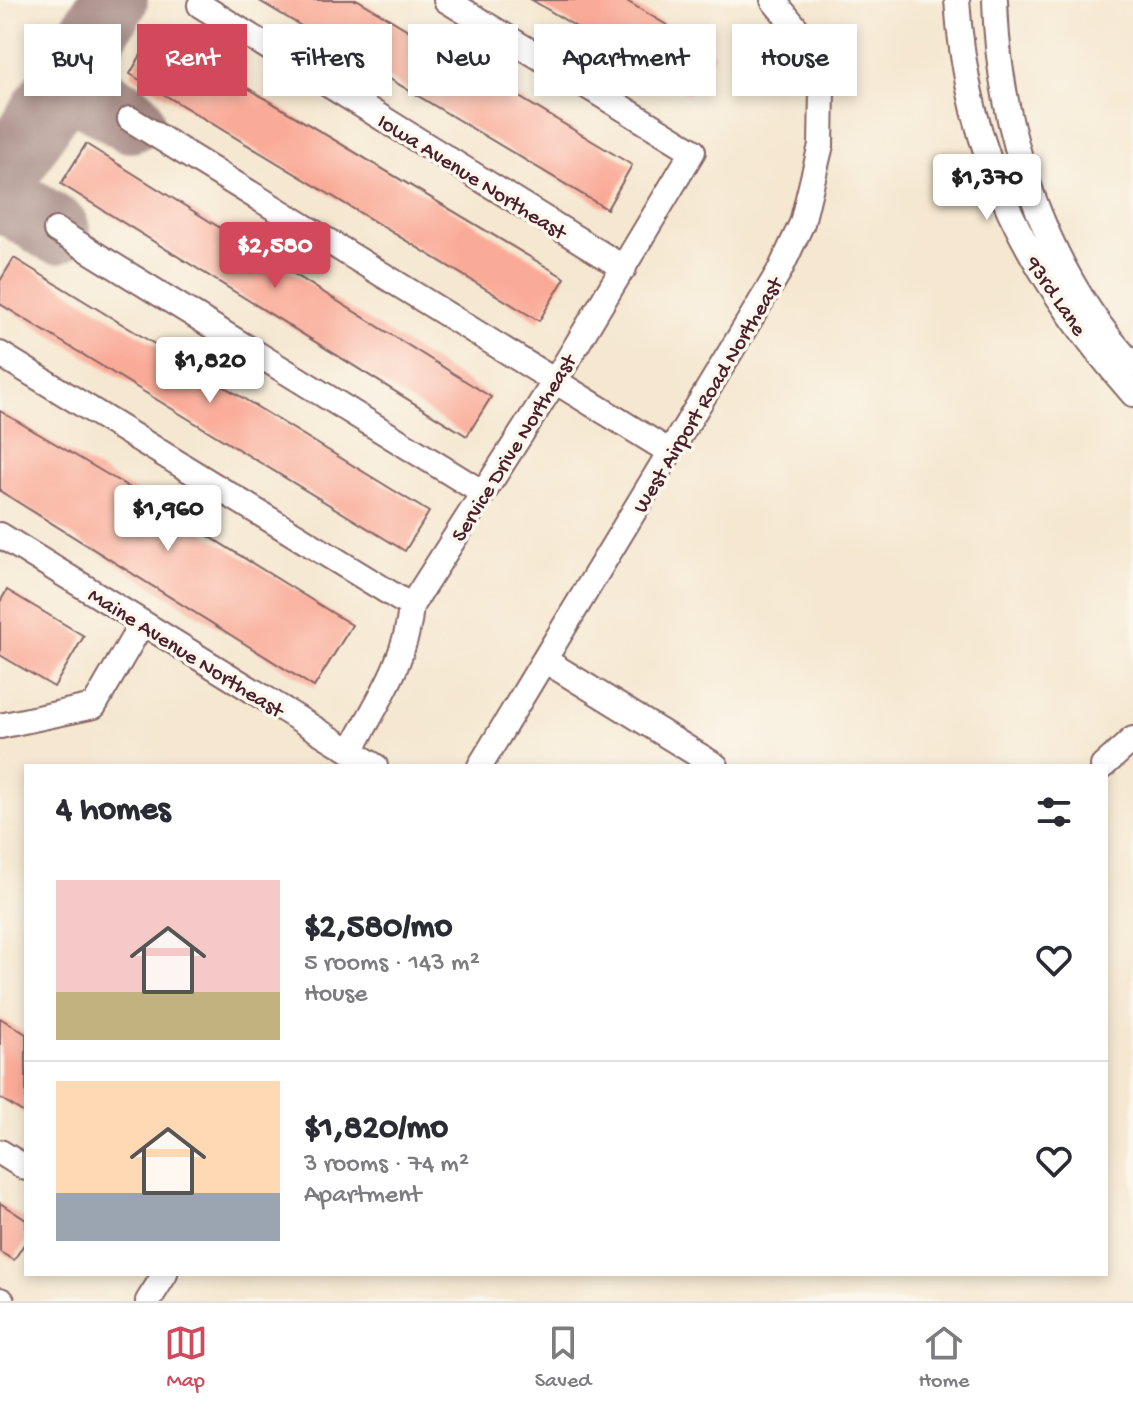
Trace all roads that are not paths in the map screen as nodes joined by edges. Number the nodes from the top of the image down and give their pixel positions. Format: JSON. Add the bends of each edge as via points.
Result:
{"nodes":[{"id":1,"x":446,"y":0,"type":"edge"},
{"id":2,"x":773,"y":0,"type":"edge"},
{"id":3,"x":957,"y":0,"type":"edge"},
{"id":4,"x":995,"y":0,"type":"edge"},
{"id":5,"x":200,"y":5,"type":"dead end"},
{"id":6,"x":130,"y":119,"type":"dead end"},
{"id":7,"x":56,"y":230,"type":"dead end"},
{"id":8,"x":624,"y":268,"type":"junction"},
{"id":9,"x":0,"y":354,"type":"edge"},
{"id":10,"x":1133,"y":365,"type":"edge"},
{"id":11,"x":555,"y":381,"type":"junction"},
{"id":12,"x":1133,"y":394,"type":"edge"},
{"id":13,"x":670,"y":452,"type":"junction"},
{"id":14,"x":483,"y":493,"type":"junction"},
{"id":15,"x":0,"y":535,"type":"edge"},
{"id":16,"x":411,"y":606,"type":"junction"},
{"id":17,"x":142,"y":623,"type":"junction"},
{"id":18,"x":546,"y":661,"type":"junction"},
{"id":19,"x":0,"y":726,"type":"edge"},
{"id":20,"x":1133,"y":739,"type":"edge"},
{"id":21,"x":351,"y":751,"type":"junction"},
{"id":22,"x":372,"y":764,"type":"edge"},
{"id":23,"x":481,"y":764,"type":"edge"},
{"id":24,"x":713,"y":764,"type":"edge"},
{"id":25,"x":1105,"y":764,"type":"edge"},
{"id":26,"x":0,"y":1152,"type":"edge"},
{"id":27,"x":24,"y":1167,"type":"edge"},
{"id":28,"x":164,"y":1276,"type":"edge"},
{"id":29,"x":148,"y":1301,"type":"edge"}],
"edges":[{"from":1,"to":8,"type":"street","name":"Service Drive Northeast","via":[[693,151]]},
{"from":2,"to":13,"type":"street","name":"West Airport Road Northeast","via":[[802,35],[822,90],[821,145],[802,223],[780,270]]},
{"from":3,"to":12,"type":"street","name":"93rd Lane","via":[[968,84],[996,184],[1049,286]]},
{"from":4,"to":10,"type":"street","name":"93rd Lane","via":[[1005,97],[1029,186],[1068,275],[1092,316]]},
{"from":5,"to":8,"type":"street","name":"Iowa Avenue Northeast"},
{"from":6,"to":11,"type":"street"},
{"from":7,"to":14,"type":"street"},
{"from":8,"to":11,"type":"street","name":"Service Drive Northeast"},
{"from":9,"to":16,"type":"street"},
{"from":11,"to":13,"type":"street"},
{"from":11,"to":14,"type":"street","name":"Service Drive Northeast"},
{"from":13,"to":18,"type":"street","name":"West Airport Road Northeast"},
{"from":14,"to":16,"type":"street","name":"Service Drive Northeast"},
{"from":15,"to":17,"type":"street","name":"Maine Avenue Northeast"},
{"from":16,"to":21,"type":"street","name":"Service Drive Northeast","via":[[398,663]]},
{"from":17,"to":19,"type":"street","via":[[94,706]]},
{"from":17,"to":21,"type":"street","name":"Maine Avenue Northeast"},
{"from":18,"to":23,"type":"street","name":"West Airport Road Northeast"},
{"from":18,"to":24,"type":"street"},
{"from":20,"to":25,"type":"street"},
{"from":21,"to":22,"type":"street","name":"Maine Avenue Northeast"},
{"from":26,"to":27,"type":"street"},
{"from":28,"to":29,"type":"street"}]}
